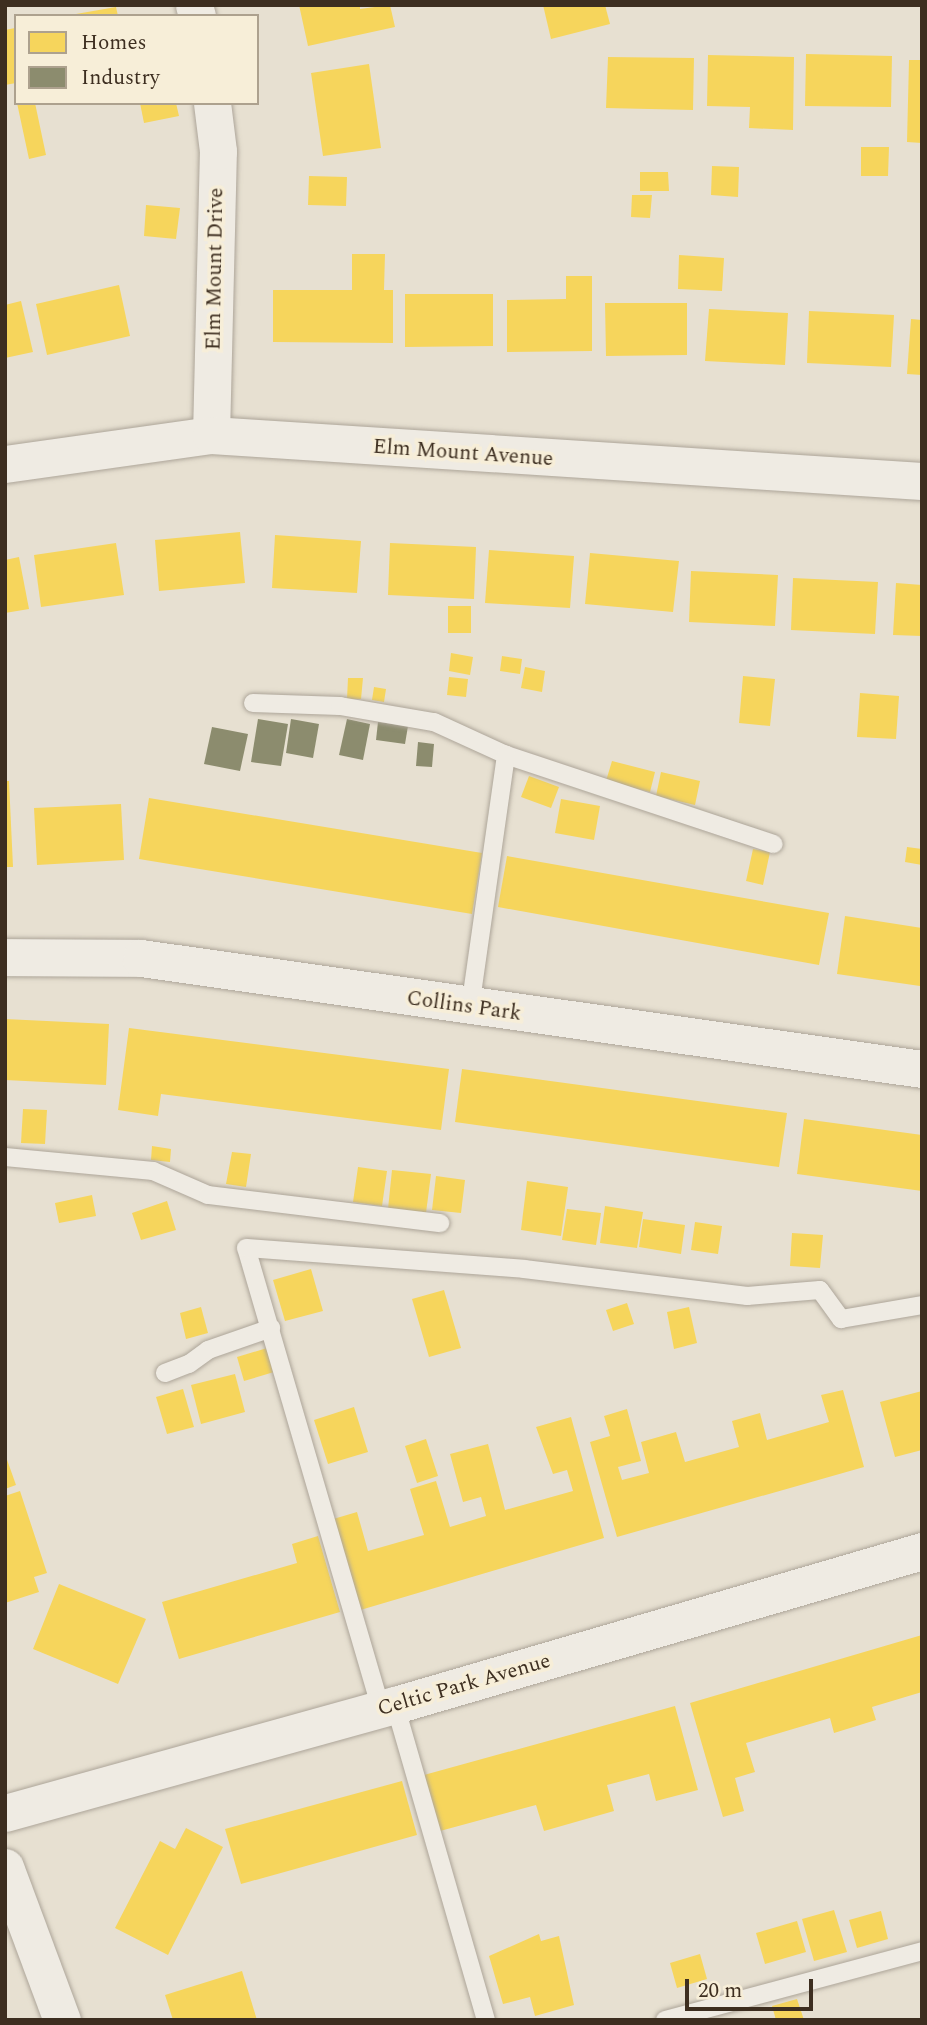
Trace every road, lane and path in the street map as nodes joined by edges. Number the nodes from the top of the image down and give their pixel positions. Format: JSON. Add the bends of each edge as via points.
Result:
{"nodes":[{"id":1,"x":212,"y":105,"type":"edge"},
{"id":2,"x":211,"y":435,"type":"junction"},
{"id":3,"x":5,"y":464,"type":"edge"},
{"id":4,"x":922,"y":481,"type":"edge"},
{"id":5,"x":253,"y":703,"type":"dead end"},
{"id":6,"x":506,"y":755,"type":"junction"},
{"id":7,"x":774,"y":844,"type":"dead end"},
{"id":8,"x":5,"y":957,"type":"edge"},
{"id":9,"x":470,"y":1008,"type":"junction"},
{"id":10,"x":922,"y":1069,"type":"edge"},
{"id":11,"x":5,"y":1157,"type":"edge"},
{"id":12,"x":440,"y":1223,"type":"dead end"},
{"id":13,"x":922,"y":1305,"type":"edge"},
{"id":14,"x":271,"y":1328,"type":"junction"},
{"id":15,"x":165,"y":1373,"type":"dead end"},
{"id":16,"x":922,"y":1551,"type":"edge"},
{"id":17,"x":388,"y":1707,"type":"junction"},
{"id":18,"x":5,"y":1813,"type":"edge"},
{"id":19,"x":5,"y":1867,"type":"edge"},
{"id":20,"x":922,"y":1951,"type":"edge"},
{"id":21,"x":62,"y":2020,"type":"edge"},
{"id":22,"x":486,"y":2020,"type":"edge"},
{"id":23,"x":665,"y":2020,"type":"edge"}],
"edges":[{"from":1,"to":2,"type":"street","name":"Elm Mount Drive","via":[[218,151]]},
{"from":2,"to":3,"type":"street","name":"Elm Mount Avenue"},
{"from":2,"to":4,"type":"street","name":"Elm Mount Avenue"},
{"from":5,"to":6,"type":"lane","via":[[340,706],[434,722]]},
{"from":6,"to":7,"type":"lane"},
{"from":6,"to":9,"type":"lane"},
{"from":8,"to":9,"type":"street","name":"Collins Park","via":[[141,958]]},
{"from":9,"to":10,"type":"street","name":"Collins Park"},
{"from":11,"to":12,"type":"lane","via":[[153,1171],[208,1195]]},
{"from":13,"to":14,"type":"lane","via":[[841,1319],[820,1290],[747,1296],[524,1269],[246,1248]]},
{"from":14,"to":15,"type":"lane","via":[[208,1349],[189,1364]]},
{"from":14,"to":17,"type":"lane"},
{"from":16,"to":17,"type":"street","name":"Celtic Park Avenue"},
{"from":17,"to":18,"type":"street","name":"Celtic Park Avenue"},
{"from":17,"to":22,"type":"lane"},
{"from":19,"to":21,"type":"street"},
{"from":20,"to":23,"type":"lane"}]}
